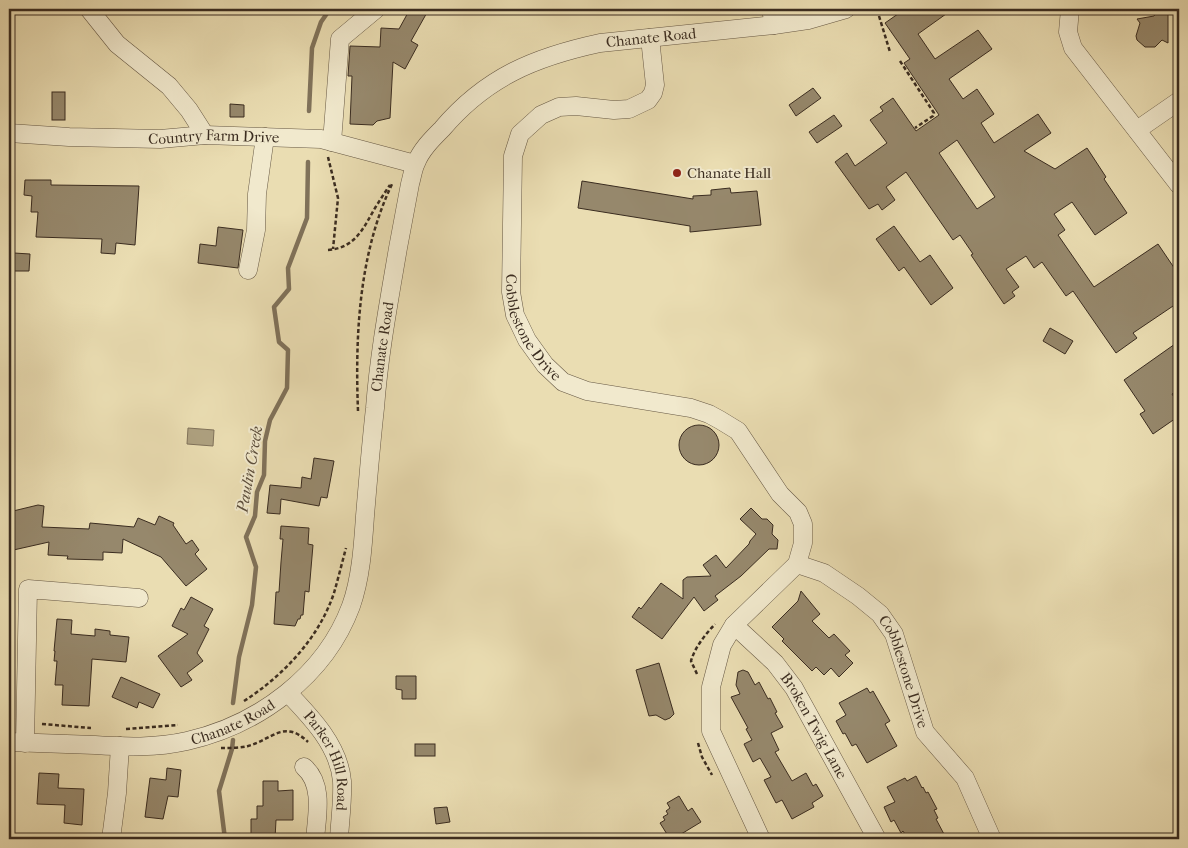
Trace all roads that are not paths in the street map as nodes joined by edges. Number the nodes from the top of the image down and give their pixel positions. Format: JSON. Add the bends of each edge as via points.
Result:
{"nodes":[{"id":1,"x":89,"y":9,"type":"edge"},
{"id":2,"x":376,"y":9,"type":"edge"},
{"id":3,"x":846,"y":9,"type":"edge"},
{"id":4,"x":1070,"y":9,"type":"edge"},
{"id":5,"x":772,"y":17,"type":"edge"},
{"id":6,"x":650,"y":38,"type":"junction"},
{"id":7,"x":1179,"y":101,"type":"edge"},
{"id":8,"x":1137,"y":130,"type":"junction"},
{"id":9,"x":9,"y":133,"type":"edge"},
{"id":10,"x":205,"y":135,"type":"junction"},
{"id":11,"x":264,"y":137,"type":"junction"},
{"id":12,"x":329,"y":146,"type":"junction"},
{"id":13,"x":415,"y":164,"type":"junction"},
{"id":14,"x":1179,"y":186,"type":"edge"},
{"id":15,"x":248,"y":270,"type":"dead end"},
{"id":16,"x":798,"y":564,"type":"junction"},
{"id":17,"x":139,"y":598,"type":"dead end"},
{"id":18,"x":734,"y":625,"type":"junction"},
{"id":19,"x":288,"y":693,"type":"junction"},
{"id":20,"x":120,"y":738,"type":"junction"},
{"id":21,"x":17,"y":742,"type":"edge"},
{"id":22,"x":304,"y":767,"type":"dead end"},
{"id":23,"x":111,"y":839,"type":"edge"},
{"id":24,"x":315,"y":839,"type":"edge"},
{"id":25,"x":339,"y":839,"type":"edge"},
{"id":26,"x":761,"y":839,"type":"edge"},
{"id":27,"x":877,"y":839,"type":"edge"},
{"id":28,"x":992,"y":839,"type":"edge"}],
"edges":[{"from":1,"to":10,"type":"street","via":[[117,44],[169,86]]},
{"from":2,"to":12,"type":"street","via":[[340,39]]},
{"from":3,"to":5,"type":"street","name":"Chanate Road","via":[[808,20]]},
{"from":4,"to":8,"type":"street","via":[[1068,32],[1073,48]]},
{"from":5,"to":6,"type":"street","name":"Chanate Road"},
{"from":6,"to":13,"type":"street","name":"Chanate Road","via":[[576,48],[514,70],[460,108]]},
{"from":6,"to":16,"type":"street","name":"Cobblestone Drive","via":[[655,84],[648,100],[629,109],[560,107],[541,114],[520,134],[512,156],[512,292],[515,315],[527,340],[545,365],[564,382],[587,391],[691,408],[738,431],[780,494],[798,512],[803,524]]},
{"from":7,"to":8,"type":"street"},
{"from":8,"to":14,"type":"street"},
{"from":9,"to":10,"type":"street","name":"Country Farm Drive","via":[[160,139]]},
{"from":10,"to":11,"type":"street","name":"Country Farm Drive"},
{"from":11,"to":12,"type":"street","name":"Country Farm Drive","via":[[321,139]]},
{"from":11,"to":15,"type":"street","via":[[256,230]]},
{"from":12,"to":13,"type":"street","name":"Country Farm Drive"},
{"from":13,"to":19,"type":"street","name":"Chanate Road","via":[[378,362],[363,543],[354,596],[334,641]]},
{"from":16,"to":18,"type":"street"},
{"from":16,"to":28,"type":"street","name":"Cobblestone Drive","via":[[824,573],[880,614],[894,634],[925,732],[965,778]]},
{"from":17,"to":21,"type":"street","via":[[28,589]]},
{"from":18,"to":26,"type":"street","via":[[722,645],[711,687],[711,731]]},
{"from":18,"to":27,"type":"street","name":"Broken Twig Lane","via":[[775,663],[794,688]]},
{"from":19,"to":20,"type":"street","name":"Chanate Road","via":[[263,711],[207,736],[146,747]]},
{"from":19,"to":25,"type":"street","name":"Parker Hill Road","via":[[331,746],[338,762],[342,780]]},
{"from":20,"to":21,"type":"street","name":"Chanate Road"},
{"from":20,"to":23,"type":"street"},
{"from":22,"to":24,"type":"street","name":"Parker Hill Road","via":[[314,778],[318,803]]}]}
